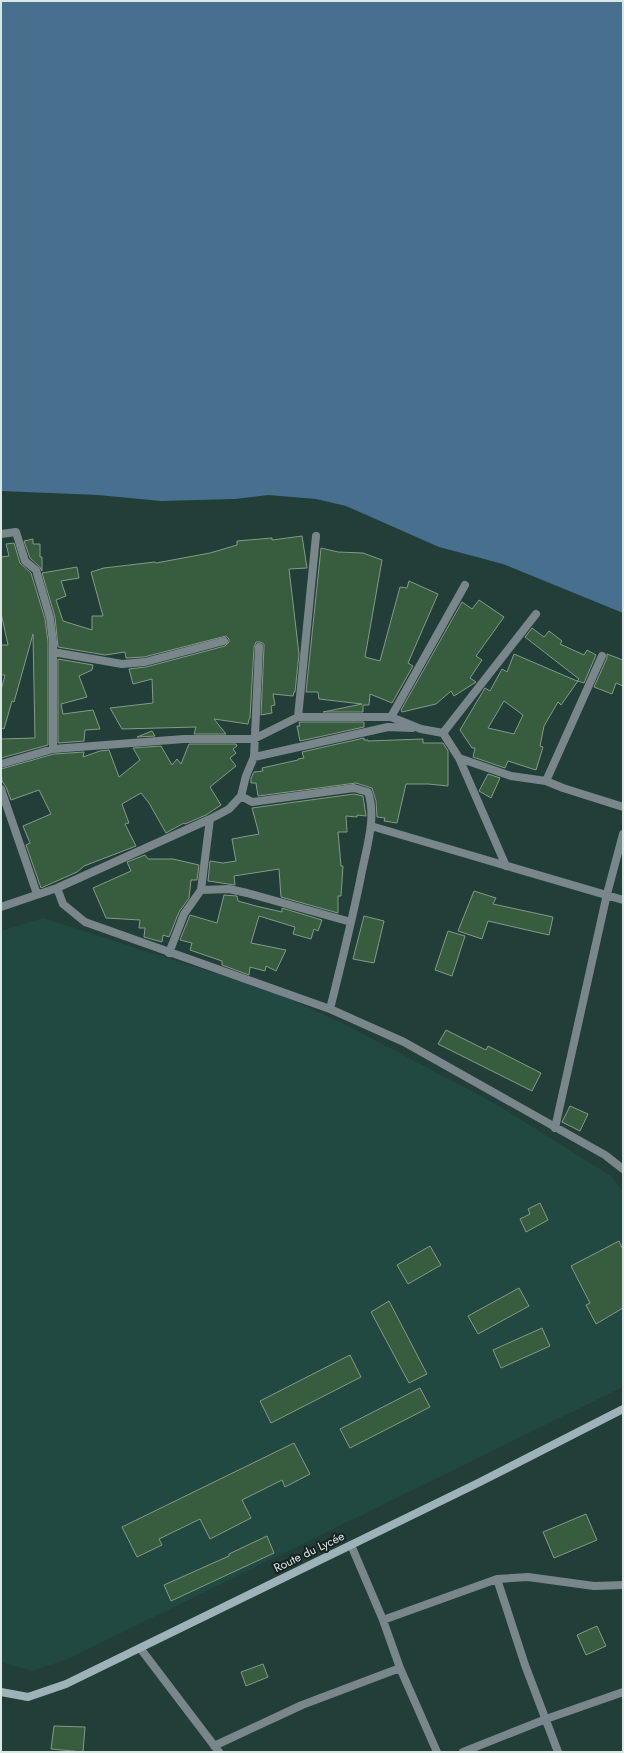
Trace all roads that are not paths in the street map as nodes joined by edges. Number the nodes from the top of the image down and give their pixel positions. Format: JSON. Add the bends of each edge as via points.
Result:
{"nodes":[{"id":1,"x":1,"y":534,"type":"edge"},
{"id":2,"x":316,"y":536,"type":"dead end"},
{"id":3,"x":466,"y":585,"type":"dead end"},
{"id":4,"x":536,"y":614,"type":"dead end"},
{"id":5,"x":224,"y":642,"type":"dead end"},
{"id":6,"x":259,"y":647,"type":"dead end"},
{"id":7,"x":53,"y":652,"type":"junction"},
{"id":8,"x":602,"y":656,"type":"dead end"},
{"id":9,"x":298,"y":717,"type":"junction"},
{"id":10,"x":391,"y":717,"type":"junction"},
{"id":11,"x":421,"y":729,"type":"junction"},
{"id":12,"x":443,"y":733,"type":"junction"},
{"id":13,"x":254,"y":739,"type":"junction"},
{"id":14,"x":53,"y":749,"type":"junction"},
{"id":15,"x":254,"y":757,"type":"junction"},
{"id":16,"x":459,"y":758,"type":"junction"},
{"id":17,"x":1,"y":764,"type":"edge"},
{"id":18,"x":546,"y":780,"type":"junction"},
{"id":19,"x":1,"y":789,"type":"edge"},
{"id":20,"x":241,"y":796,"type":"junction"},
{"id":21,"x":623,"y":807,"type":"edge"},
{"id":22,"x":210,"y":819,"type":"junction"},
{"id":23,"x":371,"y":826,"type":"junction"},
{"id":24,"x":623,"y":834,"type":"edge"},
{"id":25,"x":506,"y":866,"type":"junction"},
{"id":26,"x":57,"y":888,"type":"junction"},
{"id":27,"x":201,"y":890,"type":"junction"},
{"id":28,"x":37,"y":894,"type":"junction"},
{"id":29,"x":607,"y":894,"type":"junction"},
{"id":30,"x":623,"y":900,"type":"edge"},
{"id":31,"x":1,"y":907,"type":"edge"},
{"id":32,"x":351,"y":922,"type":"junction"},
{"id":33,"x":169,"y":953,"type":"junction"},
{"id":34,"x":330,"y":1009,"type":"junction"},
{"id":35,"x":555,"y":1128,"type":"junction"},
{"id":36,"x":623,"y":1169,"type":"edge"},
{"id":37,"x":623,"y":1409,"type":"edge"},
{"id":38,"x":351,"y":1545,"type":"junction"},
{"id":39,"x":497,"y":1579,"type":"junction"},
{"id":40,"x":623,"y":1585,"type":"edge"},
{"id":41,"x":383,"y":1620,"type":"junction"},
{"id":42,"x":140,"y":1648,"type":"junction"},
{"id":43,"x":400,"y":1668,"type":"junction"},
{"id":44,"x":1,"y":1692,"type":"edge"},
{"id":45,"x":623,"y":1692,"type":"edge"},
{"id":46,"x":546,"y":1719,"type":"junction"},
{"id":47,"x":216,"y":1749,"type":"edge"},
{"id":48,"x":436,"y":1752,"type":"edge"},
{"id":49,"x":463,"y":1752,"type":"edge"},
{"id":50,"x":558,"y":1752,"type":"edge"}],
"edges":[{"from":1,"to":7,"type":"street","via":[[16,532],[24,561],[36,570],[50,618]]},
{"from":2,"to":9,"type":"street"},
{"from":3,"to":10,"type":"street"},
{"from":4,"to":12,"type":"street"},
{"from":5,"to":7,"type":"street","via":[[146,662],[122,664]]},
{"from":6,"to":13,"type":"street"},
{"from":7,"to":14,"type":"street"},
{"from":8,"to":18,"type":"street"},
{"from":9,"to":10,"type":"street"},
{"from":9,"to":13,"type":"street"},
{"from":10,"to":11,"type":"street"},
{"from":11,"to":12,"type":"street"},
{"from":11,"to":15,"type":"street","via":[[388,727]]},
{"from":12,"to":16,"type":"street"},
{"from":13,"to":14,"type":"street","via":[[184,739]]},
{"from":13,"to":15,"type":"street"},
{"from":14,"to":17,"type":"street"},
{"from":15,"to":20,"type":"street"},
{"from":16,"to":18,"type":"street","via":[[510,776]]},
{"from":16,"to":25,"type":"street"},
{"from":18,"to":21,"type":"street"},
{"from":19,"to":28,"type":"street"},
{"from":20,"to":22,"type":"street","via":[[229,809]]},
{"from":20,"to":23,"type":"street","via":[[252,802],[354,788],[368,792]]},
{"from":22,"to":26,"type":"street"},
{"from":22,"to":27,"type":"street"},
{"from":23,"to":25,"type":"street"},
{"from":23,"to":32,"type":"street"},
{"from":24,"to":29,"type":"street"},
{"from":25,"to":29,"type":"street"},
{"from":26,"to":28,"type":"street"},
{"from":26,"to":33,"type":"street","via":[[63,904],[85,922]]},
{"from":27,"to":32,"type":"street","via":[[229,889]]},
{"from":27,"to":33,"type":"street","via":[[184,914]]},
{"from":28,"to":31,"type":"street"},
{"from":29,"to":30,"type":"street"},
{"from":29,"to":35,"type":"street"},
{"from":32,"to":34,"type":"street"},
{"from":33,"to":34,"type":"street"},
{"from":34,"to":35,"type":"street","via":[[404,1042]]},
{"from":35,"to":36,"type":"street","via":[[605,1154]]},
{"from":37,"to":38,"type":"main road","name":"Route du Lycée"},
{"from":38,"to":41,"type":"street"},
{"from":38,"to":42,"type":"main road","name":"Route du Lycée"},
{"from":39,"to":40,"type":"street","via":[[528,1577],[594,1586]]},
{"from":39,"to":41,"type":"street"},
{"from":39,"to":46,"type":"street"},
{"from":41,"to":43,"type":"street"},
{"from":42,"to":44,"type":"main road","name":"Route du Lycée","via":[[66,1684],[28,1697]]},
{"from":42,"to":47,"type":"street"},
{"from":43,"to":47,"type":"street","via":[[302,1705]]},
{"from":43,"to":48,"type":"street"},
{"from":45,"to":46,"type":"street"},
{"from":46,"to":49,"type":"street"},
{"from":46,"to":50,"type":"street"}]}
